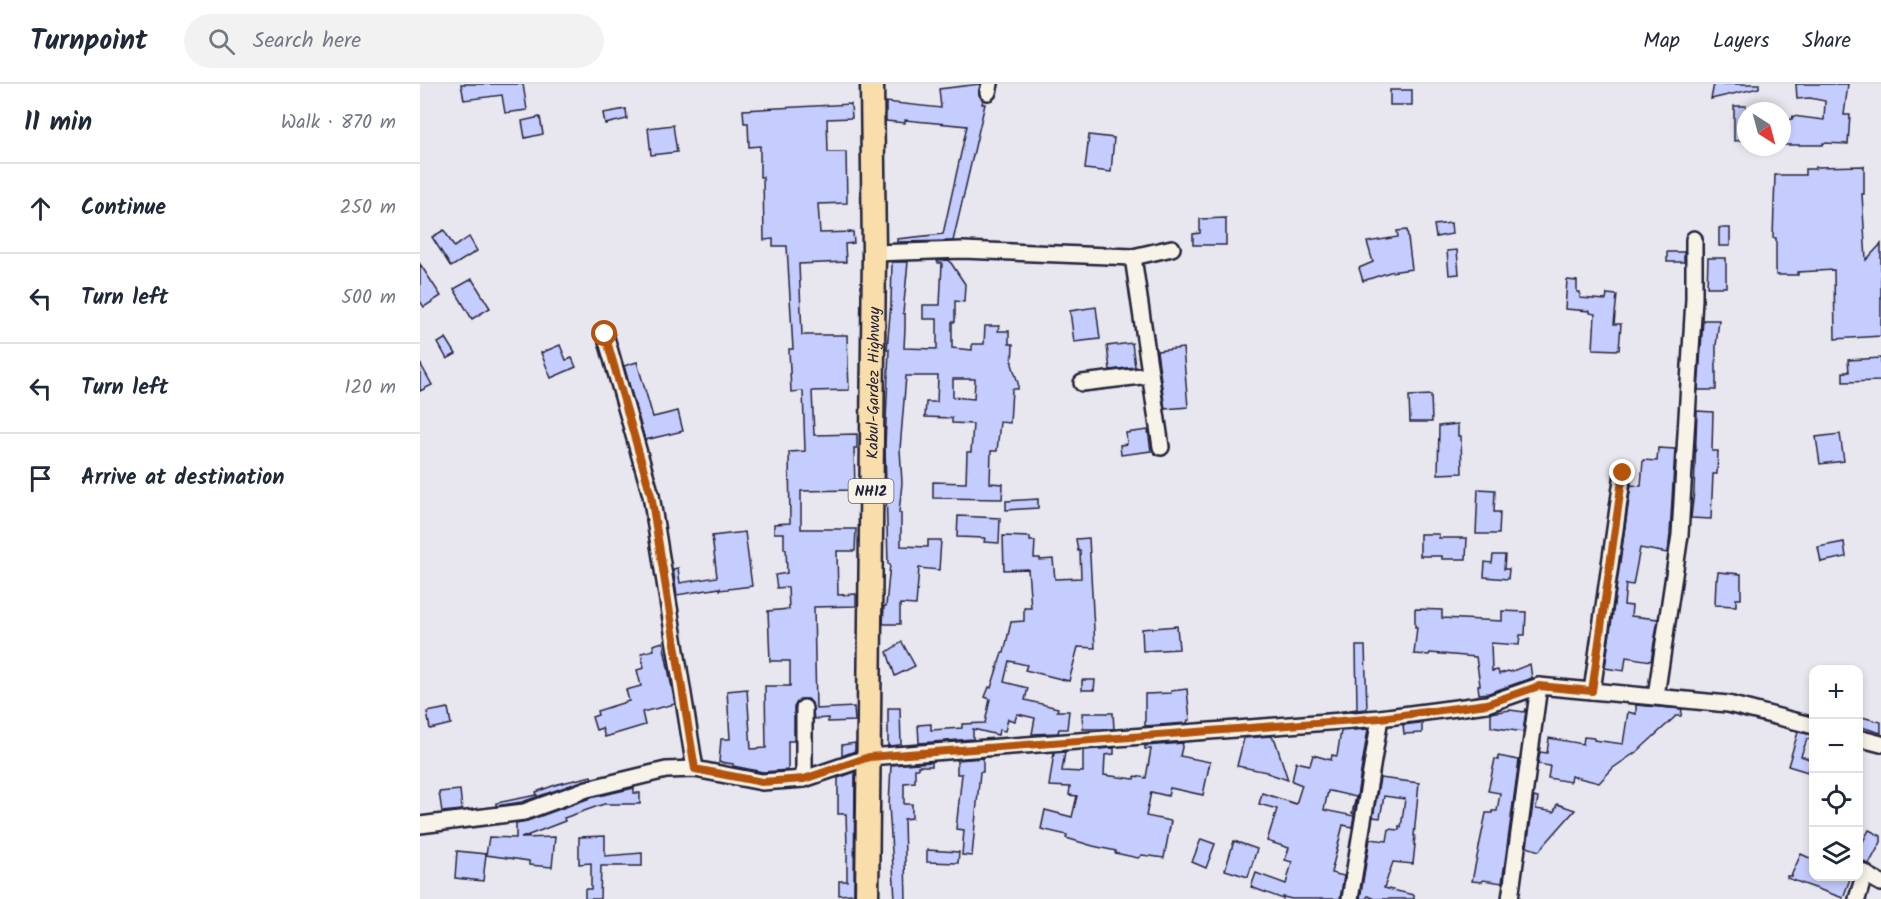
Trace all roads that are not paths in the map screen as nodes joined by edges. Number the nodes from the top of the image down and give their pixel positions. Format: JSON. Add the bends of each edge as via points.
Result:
{"nodes":[{"id":1,"x":872,"y":84,"type":"edge"},
{"id":2,"x":1694,"y":239,"type":"dead end"},
{"id":3,"x":1172,"y":248,"type":"dead end"},
{"id":4,"x":874,"y":253,"type":"junction"},
{"id":5,"x":1133,"y":257,"type":"junction"},
{"id":6,"x":605,"y":334,"type":"dead end"},
{"id":7,"x":1150,"y":375,"type":"junction"},
{"id":8,"x":1082,"y":383,"type":"dead end"},
{"id":9,"x":1161,"y":447,"type":"dead end"},
{"id":10,"x":1623,"y":473,"type":"dead end"},
{"id":11,"x":1539,"y":686,"type":"junction"},
{"id":12,"x":1592,"y":691,"type":"junction"},
{"id":13,"x":1656,"y":696,"type":"junction"},
{"id":14,"x":804,"y":708,"type":"dead end"},
{"id":15,"x":1380,"y":718,"type":"junction"},
{"id":16,"x":1809,"y":725,"type":"edge"},
{"id":17,"x":1863,"y":739,"type":"edge"},
{"id":18,"x":1881,"y":744,"type":"edge"},
{"id":19,"x":869,"y":757,"type":"junction"},
{"id":20,"x":695,"y":769,"type":"junction"},
{"id":21,"x":804,"y":779,"type":"junction"},
{"id":22,"x":420,"y":825,"type":"edge"},
{"id":23,"x":1863,"y":873,"type":"edge"},
{"id":24,"x":1860,"y":881,"type":"edge"},
{"id":25,"x":1881,"y":882,"type":"edge"},
{"id":26,"x":867,"y":899,"type":"edge"},
{"id":27,"x":1350,"y":899,"type":"edge"},
{"id":28,"x":1510,"y":899,"type":"edge"},
{"id":29,"x":1857,"y":899,"type":"edge"}],
"edges":[{"from":1,"to":4,"type":"highway","name":"Kabul-Gardez Highway","number":"NH12"},
{"from":2,"to":13,"type":"street","via":[[1680,535]]},
{"from":3,"to":5,"type":"street"},
{"from":4,"to":5,"type":"street","via":[[962,250]]},
{"from":4,"to":19,"type":"highway","name":"Kabul-Gardez Highway","number":"NH12"},
{"from":5,"to":7,"type":"street"},
{"from":6,"to":20,"type":"street","via":[[651,495]]},
{"from":7,"to":8,"type":"street"},
{"from":7,"to":9,"type":"street"},
{"from":10,"to":12,"type":"street"},
{"from":11,"to":12,"type":"street"},
{"from":11,"to":15,"type":"street","via":[[1487,704]]},
{"from":11,"to":28,"type":"street"},
{"from":12,"to":13,"type":"street"},
{"from":13,"to":16,"type":"street","via":[[1728,704]]},
{"from":14,"to":21,"type":"street"},
{"from":15,"to":19,"type":"street"},
{"from":15,"to":27,"type":"street"},
{"from":17,"to":18,"type":"street"},
{"from":19,"to":21,"type":"street"},
{"from":19,"to":26,"type":"highway","name":"Kabul-Gardez Highway","number":"NH12"},
{"from":20,"to":21,"type":"street","via":[[762,782]]},
{"from":20,"to":22,"type":"street","via":[[666,770],[587,789],[524,812]]},
{"from":23,"to":25,"type":"street"},
{"from":24,"to":29,"type":"street"}]}
